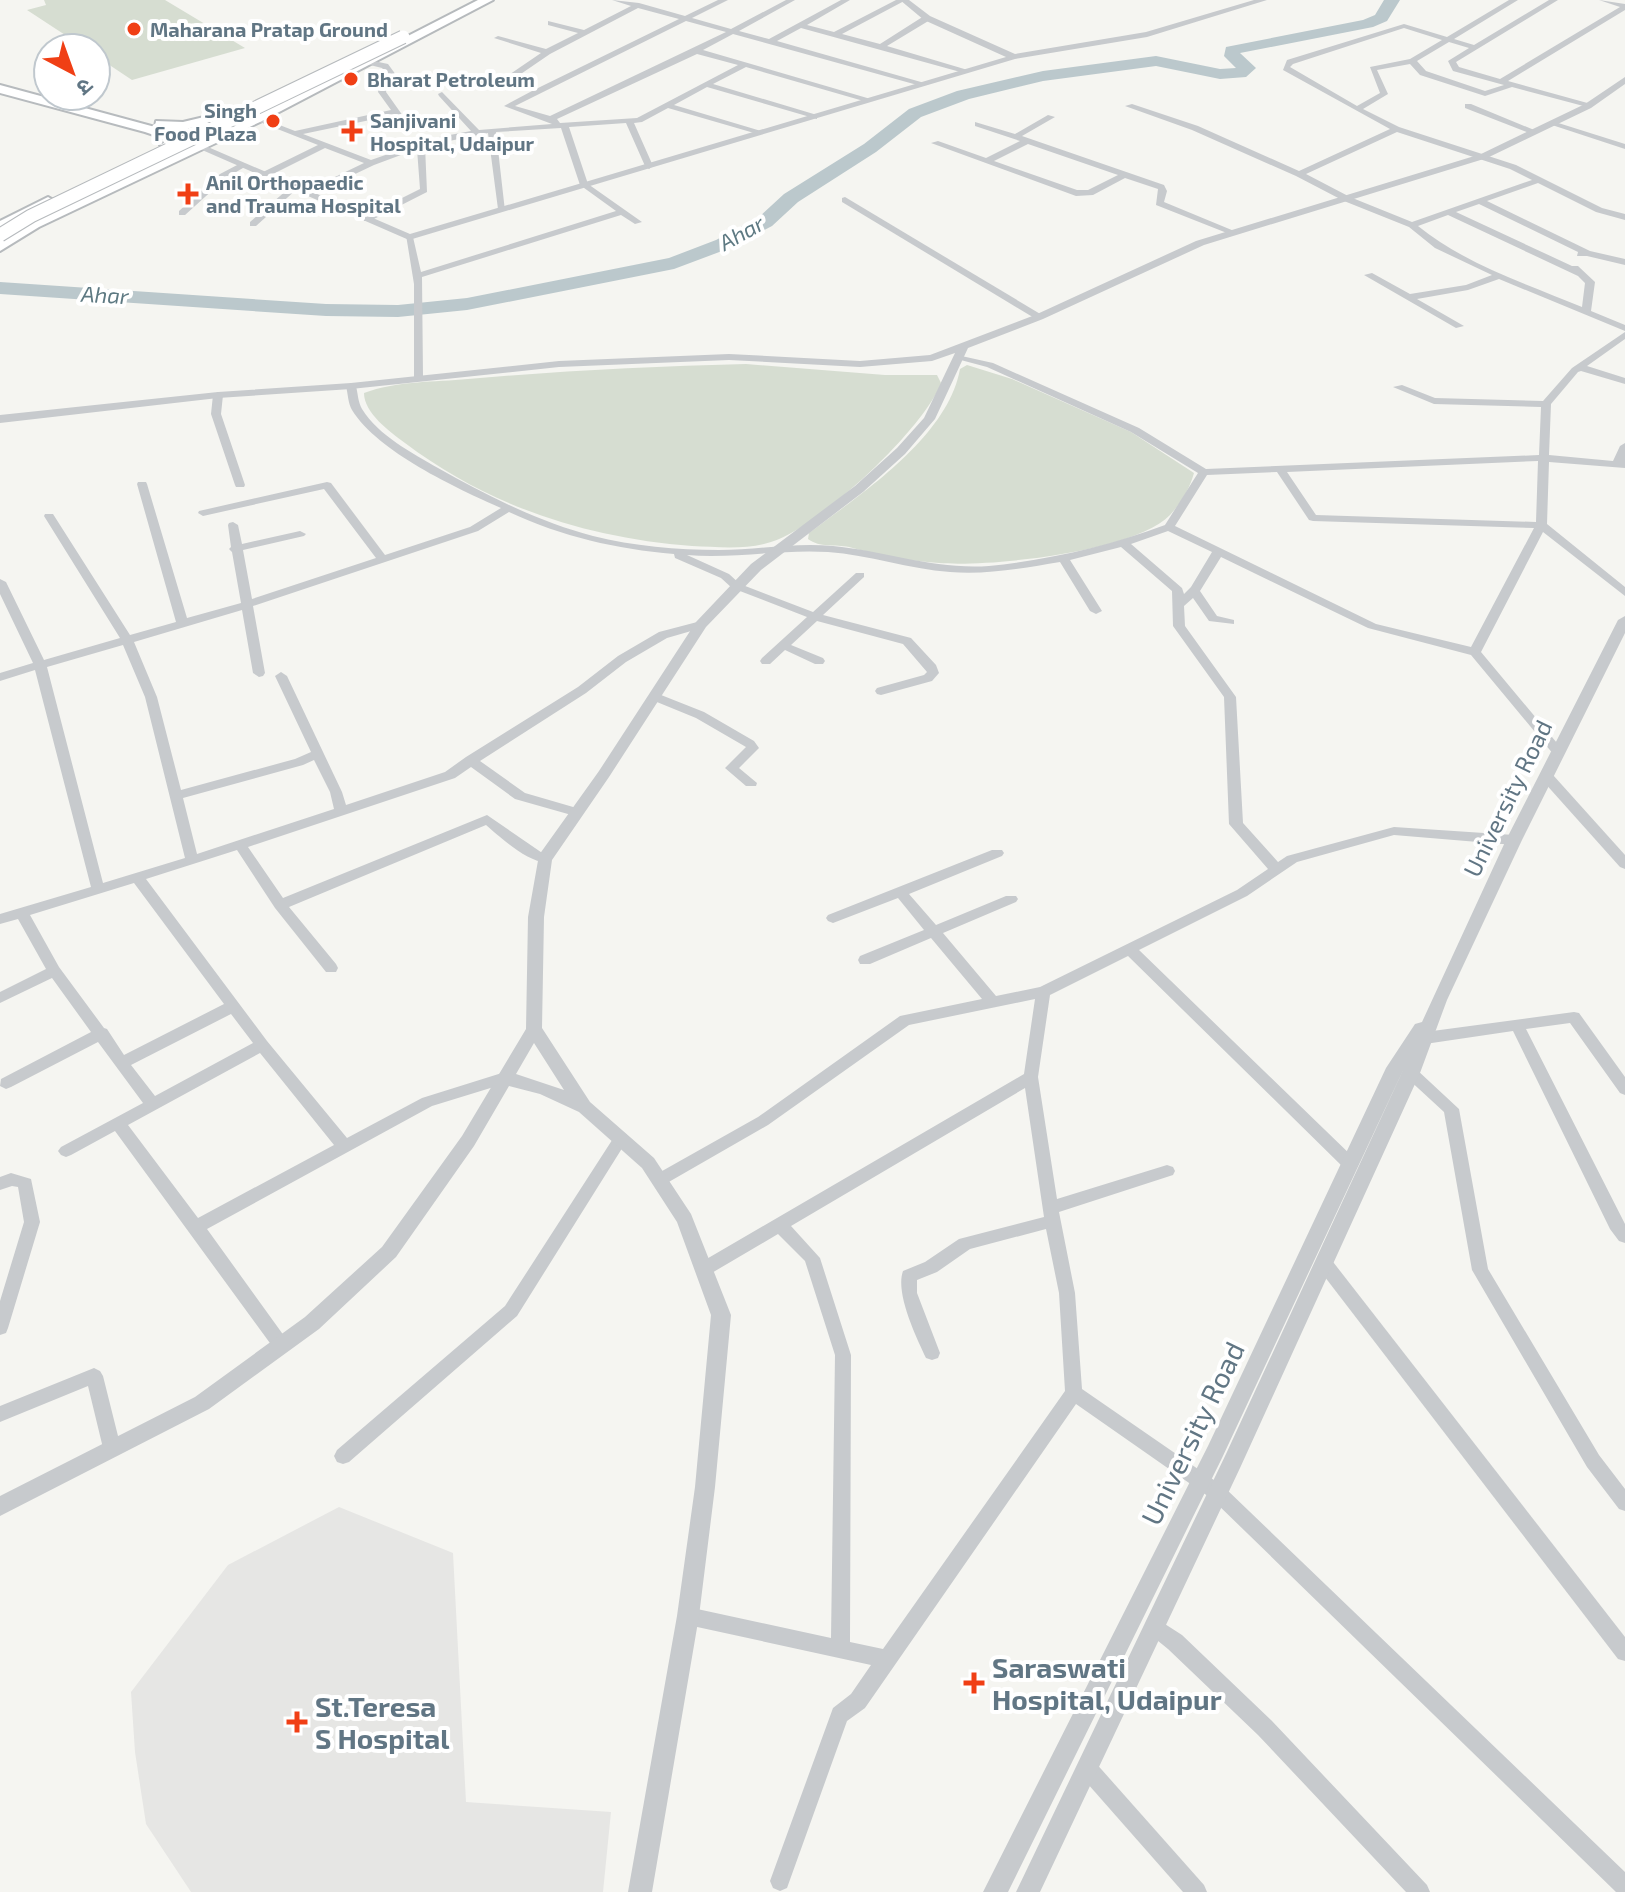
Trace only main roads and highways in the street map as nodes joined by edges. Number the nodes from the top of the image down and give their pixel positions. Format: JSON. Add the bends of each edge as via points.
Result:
{"nodes":[{"id":1,"x":472,"y":0,"type":"edge"},
{"id":2,"x":487,"y":0,"type":"edge"},
{"id":3,"x":418,"y":25,"type":"junction"},
{"id":4,"x":433,"y":27,"type":"junction"},
{"id":5,"x":403,"y":37,"type":"junction"},
{"id":6,"x":0,"y":86,"type":"edge"},
{"id":7,"x":32,"y":93,"type":"edge"},
{"id":8,"x":104,"y":112,"type":"edge"},
{"id":9,"x":221,"y":117,"type":"junction"},
{"id":10,"x":155,"y":127,"type":"junction"},
{"id":11,"x":193,"y":131,"type":"junction"},
{"id":12,"x":220,"y":135,"type":"junction"},
{"id":13,"x":177,"y":139,"type":"junction"},
{"id":14,"x":198,"y":146,"type":"junction"},
{"id":15,"x":147,"y":154,"type":"junction"},
{"id":16,"x":0,"y":226,"type":"edge"},
{"id":17,"x":0,"y":235,"type":"edge"},
{"id":18,"x":0,"y":247,"type":"edge"}],
"edges":[{"from":1,"to":3,"type":"main road"},
{"from":2,"to":4,"type":"main road"},
{"from":3,"to":5,"type":"main road"},
{"from":3,"to":9,"type":"main road"},
{"from":4,"to":5,"type":"main road"},
{"from":4,"to":12,"type":"main road"},
{"from":5,"to":17,"type":"main road","bridge":true},
{"from":6,"to":7,"type":"main road"},
{"from":6,"to":10,"type":"main road"},
{"from":8,"to":10,"type":"main road"},
{"from":9,"to":10,"type":"main road"},
{"from":9,"to":11,"type":"main road"},
{"from":10,"to":11,"type":"main road"},
{"from":10,"to":13,"type":"main road"},
{"from":10,"to":15,"type":"main road","via":[[159,144]]},
{"from":11,"to":12,"type":"main road"},
{"from":11,"to":13,"type":"main road"},
{"from":12,"to":14,"type":"main road"},
{"from":13,"to":14,"type":"main road"},
{"from":13,"to":15,"type":"main road"},
{"from":14,"to":18,"type":"main road","via":[[34,224]]},
{"from":15,"to":16,"type":"main road"}]}
